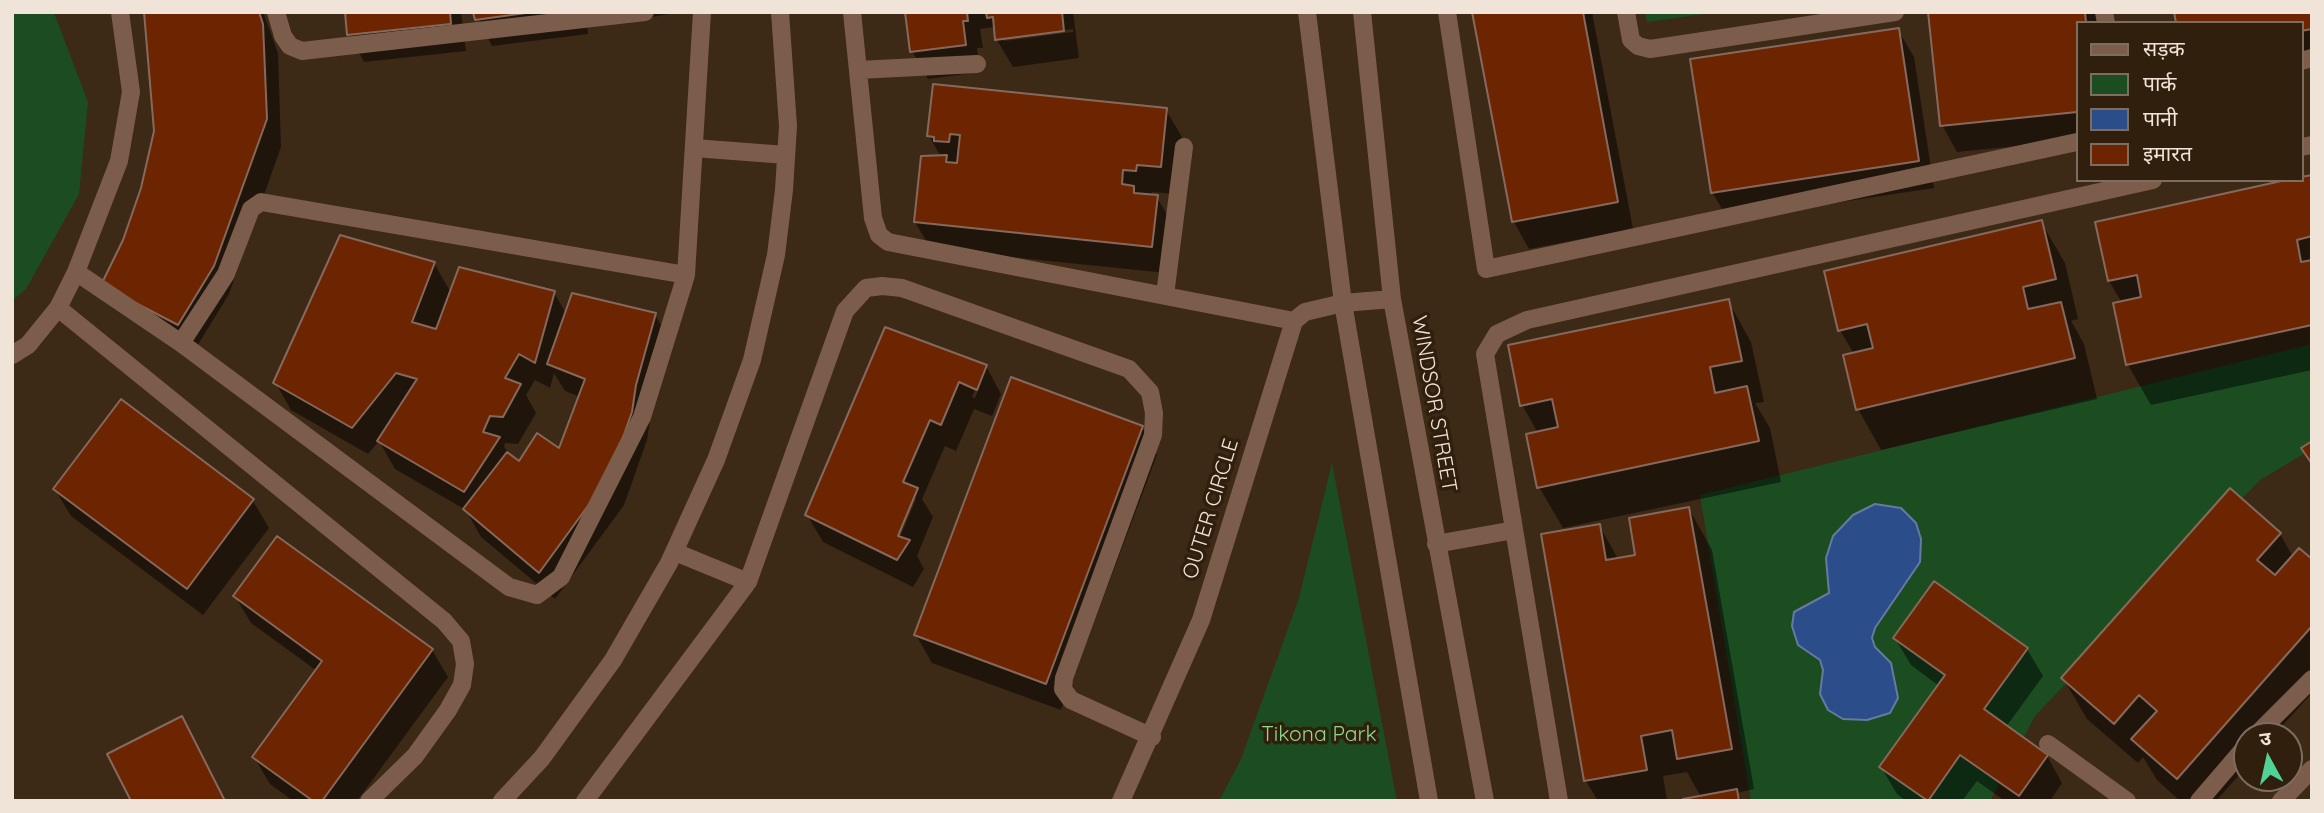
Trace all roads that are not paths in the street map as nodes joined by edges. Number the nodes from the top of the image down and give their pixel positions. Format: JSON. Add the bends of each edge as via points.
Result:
{"nodes":[{"id":1,"x":120,"y":12,"type":"edge"},
{"id":2,"x":276,"y":12,"type":"edge"},
{"id":3,"x":645,"y":12,"type":"edge"},
{"id":4,"x":702,"y":12,"type":"edge"},
{"id":5,"x":780,"y":12,"type":"edge"},
{"id":6,"x":852,"y":12,"type":"edge"},
{"id":7,"x":1307,"y":12,"type":"edge"},
{"id":8,"x":1362,"y":12,"type":"edge"},
{"id":9,"x":1447,"y":12,"type":"edge"},
{"id":10,"x":1626,"y":12,"type":"edge"},
{"id":11,"x":1895,"y":12,"type":"edge"},
{"id":12,"x":977,"y":64,"type":"dead end"},
{"id":13,"x":858,"y":70,"type":"junction"},
{"id":14,"x":2076,"y":142,"type":"edge"},
{"id":15,"x":1184,"y":147,"type":"dead end"},
{"id":16,"x":694,"y":148,"type":"junction"},
{"id":17,"x":786,"y":155,"type":"junction"},
{"id":18,"x":2144,"y":182,"type":"edge"},
{"id":19,"x":76,"y":272,"type":"junction"},
{"id":20,"x":686,"y":275,"type":"junction"},
{"id":21,"x":1165,"y":295,"type":"junction"},
{"id":22,"x":1392,"y":299,"type":"junction"},
{"id":23,"x":1343,"y":303,"type":"junction"},
{"id":24,"x":58,"y":308,"type":"junction"},
{"id":25,"x":1294,"y":321,"type":"junction"},
{"id":26,"x":181,"y":343,"type":"junction"},
{"id":27,"x":12,"y":355,"type":"edge"},
{"id":28,"x":1514,"y":530,"type":"junction"},
{"id":29,"x":1436,"y":544,"type":"junction"},
{"id":30,"x":675,"y":552,"type":"junction"},
{"id":31,"x":747,"y":582,"type":"junction"},
{"id":32,"x":2312,"y":679,"type":"edge"},
{"id":33,"x":2269,"y":722,"type":"edge"},
{"id":34,"x":1152,"y":737,"type":"junction"},
{"id":35,"x":2048,"y":744,"type":"dead end"},
{"id":36,"x":2233,"y":761,"type":"edge"},
{"id":37,"x":2312,"y":769,"type":"edge"},
{"id":38,"x":369,"y":801,"type":"edge"},
{"id":39,"x":502,"y":801,"type":"edge"},
{"id":40,"x":585,"y":801,"type":"edge"},
{"id":41,"x":1121,"y":801,"type":"edge"},
{"id":42,"x":1429,"y":801,"type":"edge"},
{"id":43,"x":1485,"y":801,"type":"edge"},
{"id":44,"x":1559,"y":801,"type":"edge"},
{"id":45,"x":2127,"y":801,"type":"edge"},
{"id":46,"x":2199,"y":801,"type":"edge"},
{"id":47,"x":2281,"y":801,"type":"edge"}],
"edges":[{"from":1,"to":19,"type":"street","via":[[131,92],[119,161]]},
{"from":2,"to":3,"type":"street","via":[[283,36],[290,46],[302,51]]},
{"from":4,"to":16,"type":"street"},
{"from":5,"to":17,"type":"street","via":[[786,57]]},
{"from":6,"to":13,"type":"street"},
{"from":7,"to":23,"type":"street"},
{"from":8,"to":22,"type":"street","name":"WINDSOR STREET"},
{"from":9,"to":14,"type":"street","via":[[1486,270]]},
{"from":10,"to":11,"type":"street","via":[[1631,40],[1650,49]]},
{"from":12,"to":13,"type":"street"},
{"from":13,"to":21,"type":"street","via":[[873,218],[879,235],[888,242]]},
{"from":15,"to":21,"type":"street"},
{"from":16,"to":17,"type":"street"},
{"from":16,"to":20,"type":"street"},
{"from":17,"to":30,"type":"street","via":[[776,254],[751,360],[716,460]]},
{"from":18,"to":28,"type":"street","via":[[1527,320],[1497,334],[1485,354]]},
{"from":19,"to":24,"type":"street"},
{"from":19,"to":26,"type":"street"},
{"from":20,"to":26,"type":"street","via":[[261,202],[251,209],[226,274]]},
{"from":20,"to":26,"type":"street","via":[[642,417],[561,577],[537,595],[509,587]]},
{"from":21,"to":25,"type":"street"},
{"from":22,"to":23,"type":"street"},
{"from":22,"to":29,"type":"street","name":"WINDSOR STREET"},
{"from":23,"to":25,"type":"street","via":[[1305,312]]},
{"from":23,"to":42,"type":"street"},
{"from":24,"to":27,"type":"street","via":[[27,345]]},
{"from":24,"to":38,"type":"street","via":[[444,621],[461,641],[462,685],[448,710],[415,756]]},
{"from":25,"to":34,"type":"street","name":"OUTER CIRCLE","via":[[1201,620]]},
{"from":28,"to":29,"type":"street"},
{"from":28,"to":44,"type":"street"},
{"from":29,"to":43,"type":"street","name":"WINDSOR STREET"},
{"from":30,"to":31,"type":"street"},
{"from":30,"to":39,"type":"street","via":[[613,660],[542,758]]},
{"from":31,"to":34,"type":"street","via":[[845,312],[866,288],[902,288],[1129,369],[1150,392],[1153,435],[1063,689],[1071,700]]},
{"from":31,"to":40,"type":"street"},
{"from":32,"to":33,"type":"street"},
{"from":34,"to":41,"type":"street","name":"OUTER CIRCLE"},
{"from":35,"to":45,"type":"street"},
{"from":36,"to":46,"type":"street"},
{"from":37,"to":47,"type":"street"}]}
